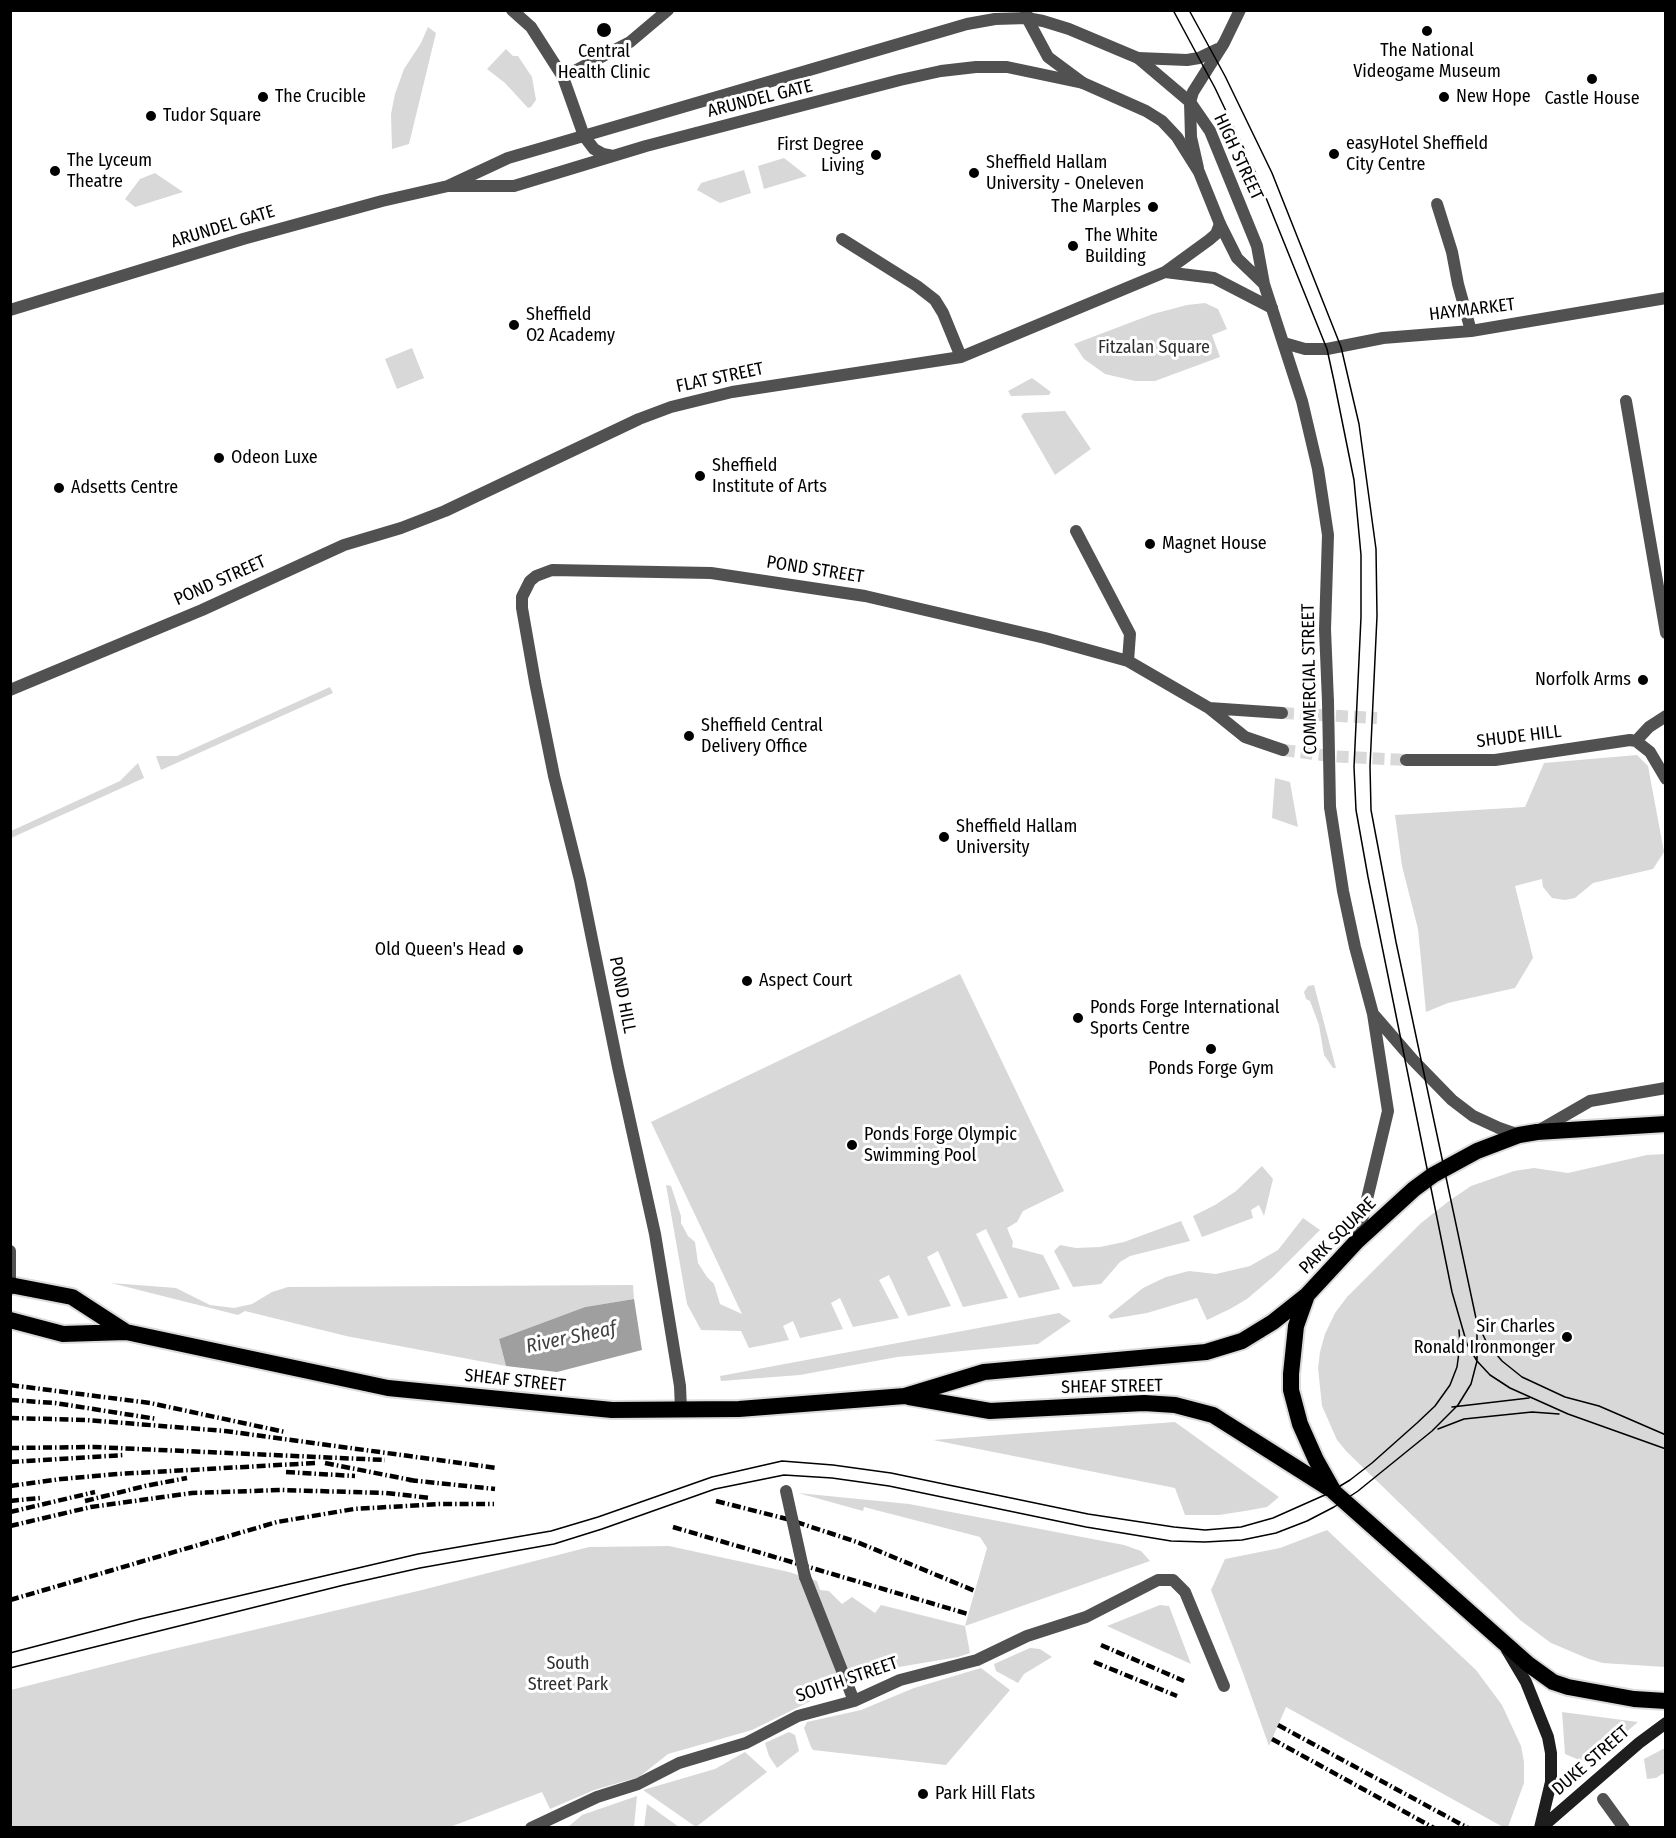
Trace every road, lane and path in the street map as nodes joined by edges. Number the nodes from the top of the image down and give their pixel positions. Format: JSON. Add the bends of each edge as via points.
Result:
{"nodes":[{"id":1,"x":512,"y":10,"type":"edge"},
{"id":2,"x":668,"y":10,"type":"edge"},
{"id":3,"x":1240,"y":10,"type":"edge"},
{"id":4,"x":1027,"y":14,"type":"edge"},
{"id":5,"x":1219,"y":48,"type":"junction"},
{"id":6,"x":1138,"y":58,"type":"junction"},
{"id":7,"x":562,"y":77,"type":"junction"},
{"id":8,"x":1083,"y":83,"type":"junction"},
{"id":9,"x":1190,"y":102,"type":"junction"},
{"id":10,"x":584,"y":136,"type":"junction"},
{"id":11,"x":613,"y":156,"type":"junction"},
{"id":12,"x":1199,"y":172,"type":"junction"},
{"id":13,"x":448,"y":186,"type":"junction"},
{"id":14,"x":1437,"y":204,"type":"dead end"},
{"id":15,"x":1220,"y":224,"type":"junction"},
{"id":16,"x":842,"y":239,"type":"dead end"},
{"id":17,"x":1165,"y":272,"type":"junction"},
{"id":18,"x":1264,"y":284,"type":"junction"},
{"id":19,"x":1665,"y":298,"type":"edge"},
{"id":20,"x":1272,"y":308,"type":"junction"},
{"id":21,"x":10,"y":310,"type":"edge"},
{"id":22,"x":1471,"y":331,"type":"junction"},
{"id":23,"x":1284,"y":343,"type":"junction"},
{"id":24,"x":961,"y":357,"type":"junction"},
{"id":25,"x":1626,"y":401,"type":"dead end"},
{"id":26,"x":445,"y":511,"type":"joint"},
{"id":27,"x":1076,"y":531,"type":"dead end"},
{"id":28,"x":525,"y":589,"type":"joint"},
{"id":29,"x":1665,"y":633,"type":"edge"},
{"id":30,"x":1128,"y":661,"type":"junction"},
{"id":31,"x":10,"y":690,"type":"edge"},
{"id":32,"x":1209,"y":708,"type":"junction"},
{"id":33,"x":1282,"y":713,"type":"tunnel mouth"},
{"id":34,"x":1665,"y":716,"type":"edge"},
{"id":35,"x":1636,"y":741,"type":"junction"},
{"id":36,"x":1283,"y":750,"type":"tunnel mouth"},
{"id":37,"x":1406,"y":760,"type":"tunnel mouth"},
{"id":38,"x":1665,"y":779,"type":"edge"},
{"id":39,"x":1373,"y":1014,"type":"junction"},
{"id":40,"x":1665,"y":1088,"type":"edge"},
{"id":41,"x":1665,"y":1124,"type":"edge"},
{"id":42,"x":1537,"y":1132,"type":"junction"},
{"id":43,"x":1519,"y":1135,"type":"junction"},
{"id":44,"x":1357,"y":1241,"type":"junction"},
{"id":45,"x":10,"y":1251,"type":"edge"},
{"id":46,"x":11,"y":1286,"type":"edge"},
{"id":47,"x":1307,"y":1295,"type":"junction"},
{"id":48,"x":10,"y":1320,"type":"edge"},
{"id":49,"x":126,"y":1332,"type":"junction"},
{"id":50,"x":905,"y":1396,"type":"junction"},
{"id":51,"x":681,"y":1409,"type":"junction"},
{"id":52,"x":786,"y":1491,"type":"dead end"},
{"id":53,"x":1334,"y":1492,"type":"junction"},
{"id":54,"x":1500,"y":1638,"type":"junction"},
{"id":55,"x":1224,"y":1686,"type":"dead end"},
{"id":56,"x":854,"y":1701,"type":"junction"},
{"id":57,"x":1665,"y":1701,"type":"edge"},
{"id":58,"x":1665,"y":1723,"type":"edge"},
{"id":59,"x":1603,"y":1799,"type":"dead end"},
{"id":60,"x":531,"y":1827,"type":"edge"},
{"id":61,"x":1540,"y":1827,"type":"edge"},
{"id":62,"x":1624,"y":1827,"type":"edge"}],
"edges":[{"from":1,"to":7,"type":"street","via":[[531,27]]},
{"from":2,"to":7,"type":"street","via":[[630,42]]},
{"from":3,"to":5,"type":"street"},
{"from":4,"to":6,"type":"street","name":"ARUNDEL GATE"},
{"from":4,"to":8,"type":"street","via":[[1048,57]]},
{"from":4,"to":10,"type":"street","name":"ARUNDEL GATE","via":[[967,24]]},
{"from":5,"to":6,"type":"street","via":[[1187,60]]},
{"from":5,"to":9,"type":"street"},
{"from":6,"to":9,"type":"street"},
{"from":7,"to":10,"type":"street"},
{"from":8,"to":11,"type":"street","name":"ARUNDEL GATE","via":[[1007,67],[941,71]]},
{"from":8,"to":12,"type":"street","via":[[1162,121]]},
{"from":9,"to":12,"type":"street","name":"HIGH STREET","via":[[1191,137]]},
{"from":9,"to":18,"type":"street","name":"HIGH STREET","via":[[1220,153],[1257,246]]},
{"from":10,"to":11,"type":"street","via":[[594,149]]},
{"from":10,"to":13,"type":"street","name":"ARUNDEL GATE","via":[[508,158]]},
{"from":11,"to":13,"type":"street","name":"ARUNDEL GATE","via":[[514,186]]},
{"from":12,"to":15,"type":"street","name":"HIGH STREET"},
{"from":13,"to":21,"type":"street","name":"ARUNDEL GATE","via":[[259,234]]},
{"from":14,"to":22,"type":"street"},
{"from":15,"to":17,"type":"street","via":[[1216,234]]},
{"from":15,"to":18,"type":"street","name":"HIGH STREET","via":[[1237,258]]},
{"from":16,"to":24,"type":"street","via":[[935,300]]},
{"from":17,"to":20,"type":"street","via":[[1214,278]]},
{"from":17,"to":24,"type":"street","name":"FLAT STREET"},
{"from":18,"to":20,"type":"street","name":"HIGH STREET"},
{"from":19,"to":22,"type":"street","name":"HAYMARKET"},
{"from":20,"to":23,"type":"street","name":"HIGH STREET"},
{"from":22,"to":23,"type":"street","name":"HAYMARKET","via":[[1383,338],[1316,350]]},
{"from":23,"to":39,"type":"street","name":"COMMERCIAL STREET","bridge":true,"via":[[1308,422],[1328,536],[1325,629],[1330,807],[1354,947]]},
{"from":24,"to":26,"type":"street","name":"FLAT STREET","via":[[686,402],[639,419]]},
{"from":25,"to":29,"type":"street"},
{"from":26,"to":31,"type":"street","name":"POND STREET","via":[[344,545],[202,610]]},
{"from":27,"to":30,"type":"street","via":[[1130,634]]},
{"from":28,"to":30,"type":"street","name":"POND STREET","via":[[536,576],[552,570],[711,573],[865,596]]},
{"from":28,"to":51,"type":"street","name":"POND HILL","via":[[522,608],[535,682],[655,1234]]},
{"from":30,"to":32,"type":"street"},
{"from":32,"to":33,"type":"street"},
{"from":32,"to":36,"type":"street","via":[[1245,736]]},
{"from":34,"to":35,"type":"street"},
{"from":35,"to":37,"type":"street","name":"SHUDE HILL","via":[[1495,760]]},
{"from":35,"to":38,"type":"street","via":[[1650,752]]},
{"from":39,"to":43,"type":"street","name":"COMMERCIAL STREET","via":[[1452,1100],[1473,1116]]},
{"from":39,"to":44,"type":"street","name":"COMMERCIAL STREET","via":[[1388,1111]]},
{"from":40,"to":42,"type":"street","via":[[1590,1101]]},
{"from":41,"to":42,"type":"highway","name":"PARK SQUARE"},
{"from":42,"to":43,"type":"highway","name":"PARK SQUARE"},
{"from":43,"to":44,"type":"highway","name":"PARK SQUARE","via":[[1477,1150],[1433,1175]]},
{"from":44,"to":47,"type":"highway","name":"PARK SQUARE"},
{"from":45,"to":46,"type":"street"},
{"from":46,"to":49,"type":"highway","name":"SHEAF STREET","via":[[72,1297]]},
{"from":47,"to":50,"type":"highway","name":"SHEAF STREET","via":[[1242,1341],[1206,1352],[984,1371]]},
{"from":47,"to":53,"type":"highway","name":"PARK SQUARE","via":[[1296,1326],[1292,1390],[1300,1424]]},
{"from":48,"to":49,"type":"highway","name":"SHEAF STREET","via":[[63,1334]]},
{"from":49,"to":51,"type":"highway","name":"SHEAF STREET","via":[[388,1388],[612,1410]]},
{"from":50,"to":51,"type":"highway","name":"SHEAF STREET","via":[[739,1409]]},
{"from":50,"to":53,"type":"highway","name":"SHEAF STREET","via":[[990,1412],[1144,1403],[1175,1405],[1213,1415]]},
{"from":52,"to":56,"type":"street","bridge":true,"via":[[805,1577]]},
{"from":53,"to":54,"type":"highway","name":"PARK SQUARE"},
{"from":54,"to":57,"type":"highway","name":"PARK SQUARE","via":[[1553,1682],[1634,1700]]},
{"from":54,"to":61,"type":"main road","name":"DUKE STREET","via":[[1526,1682],[1548,1737],[1551,1782]]},
{"from":55,"to":56,"type":"street","name":"SOUTH STREET","via":[[1188,1596],[1176,1582],[1166,1580],[977,1660],[900,1680]]},
{"from":56,"to":60,"type":"street","name":"SOUTH STREET","via":[[798,1716],[746,1743],[679,1763],[638,1784],[597,1797]]},
{"from":58,"to":61,"type":"main road","name":"DUKE STREET"},
{"from":59,"to":62,"type":"street"}]}
